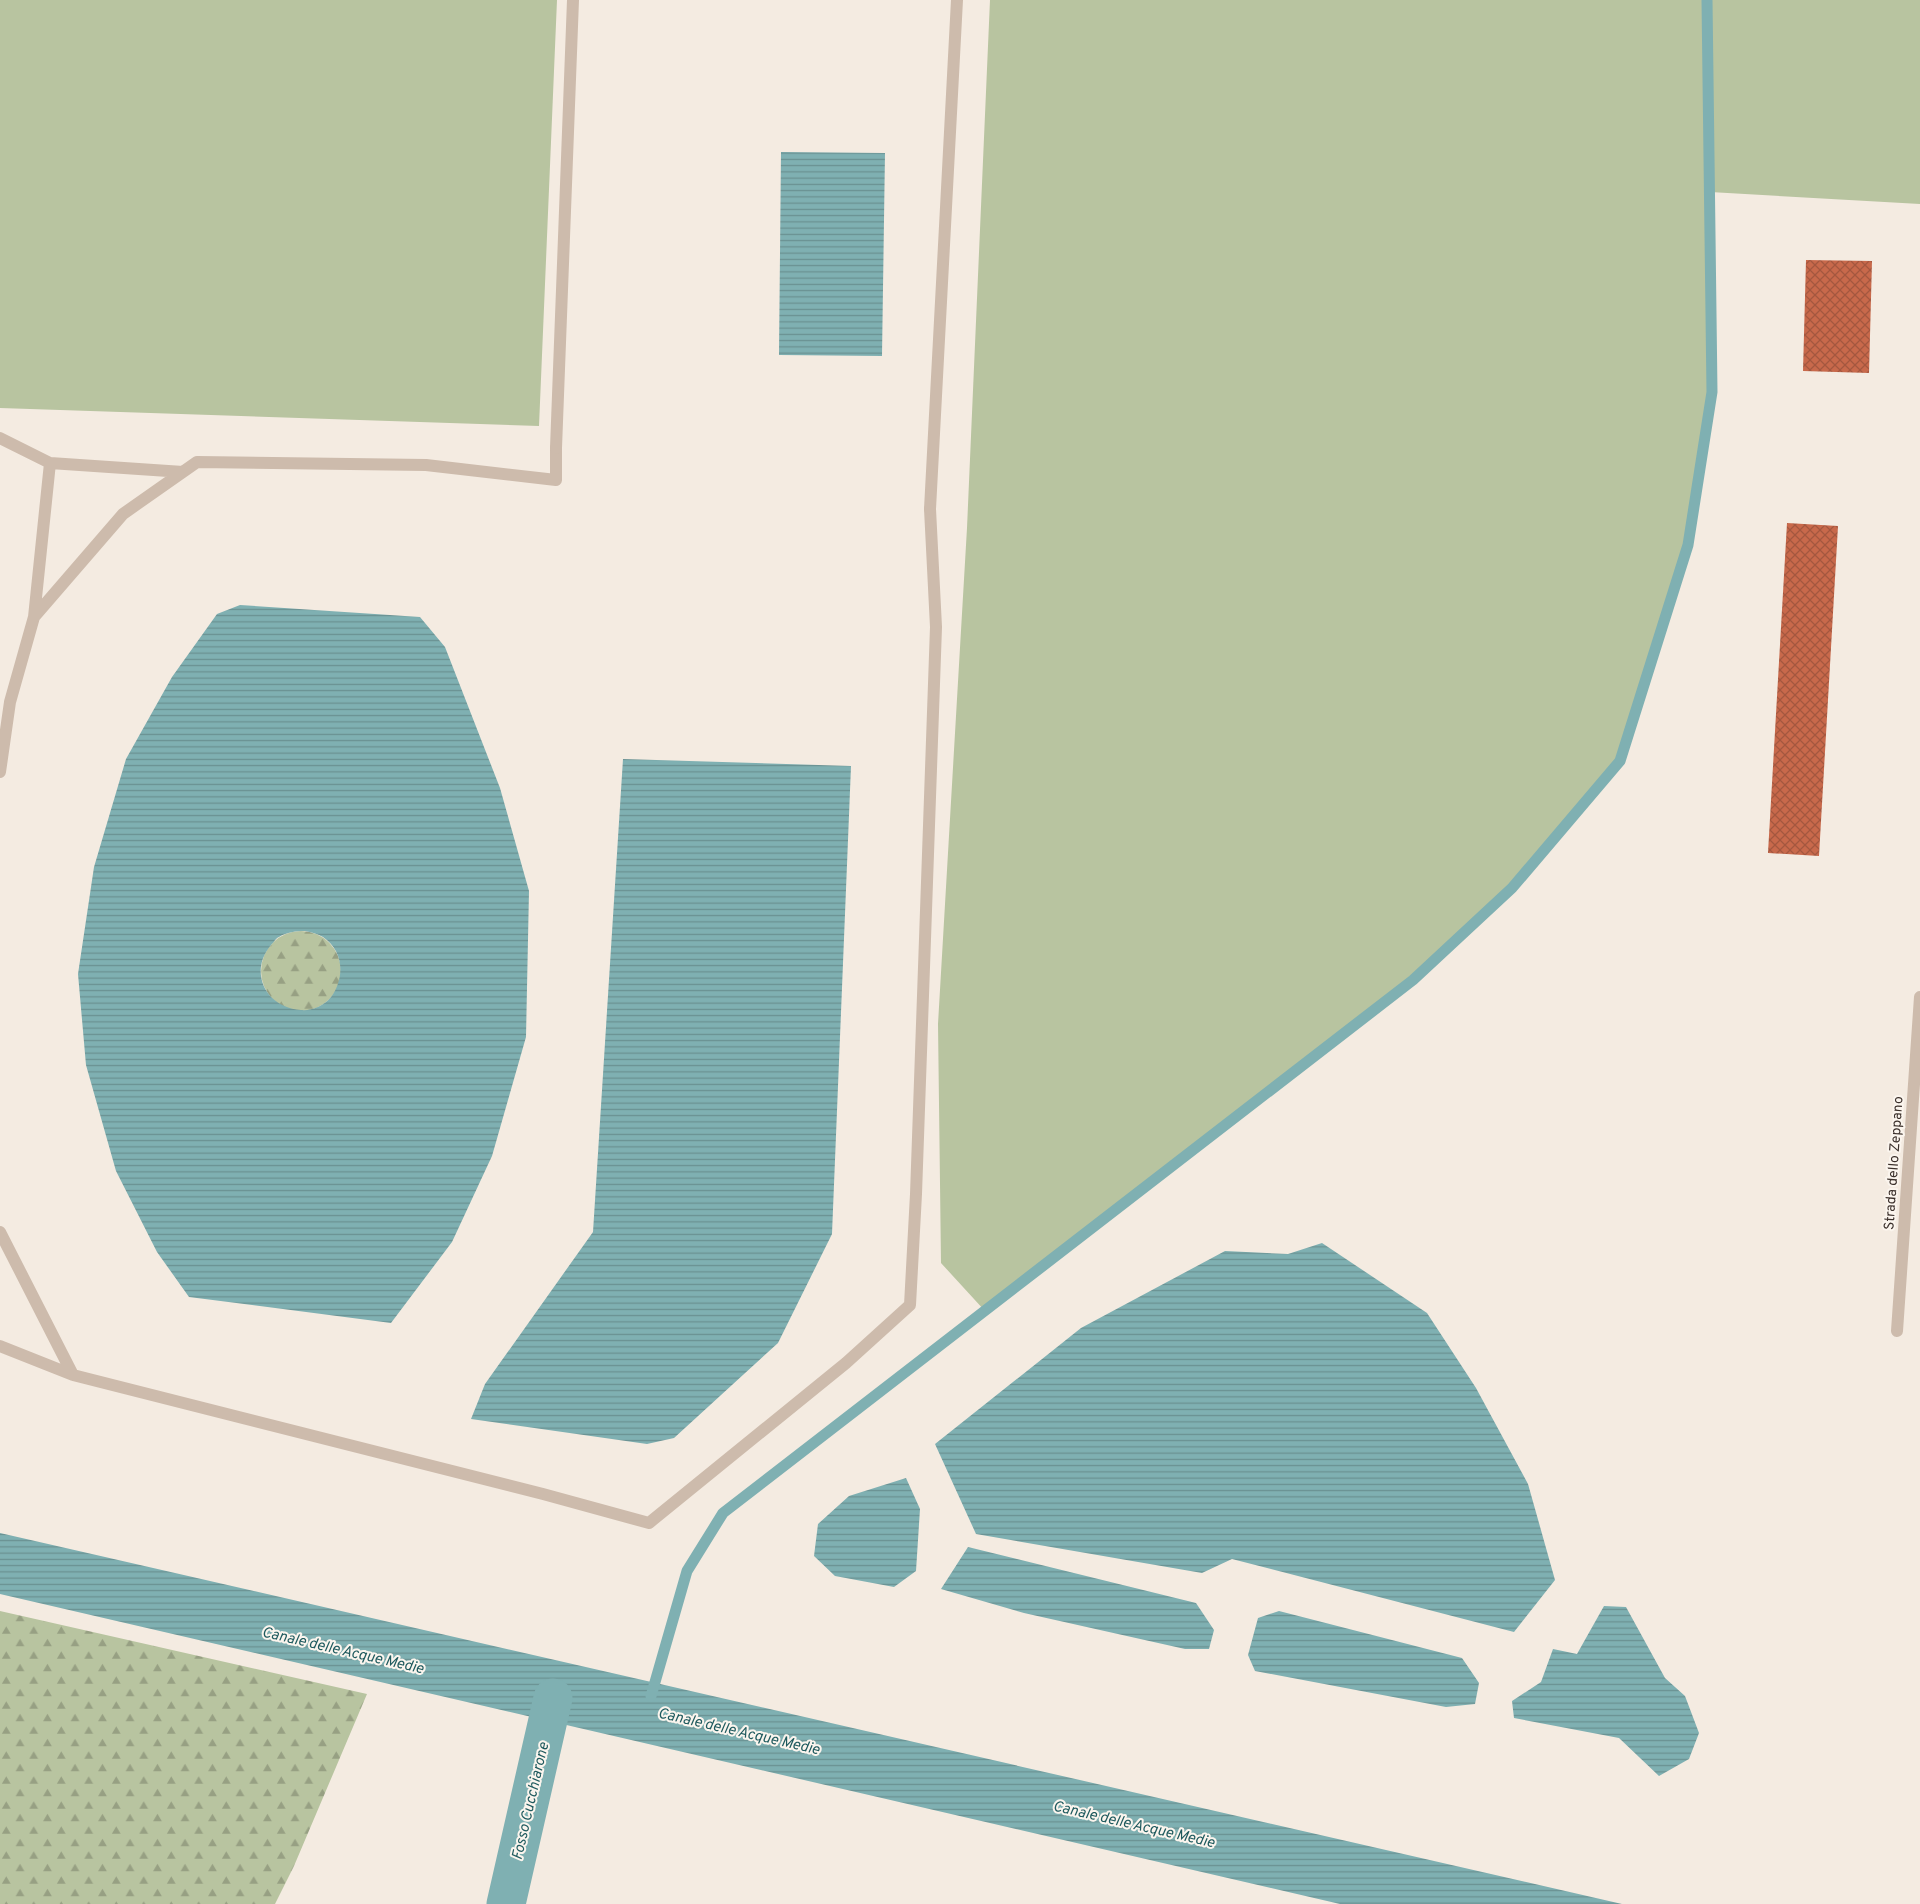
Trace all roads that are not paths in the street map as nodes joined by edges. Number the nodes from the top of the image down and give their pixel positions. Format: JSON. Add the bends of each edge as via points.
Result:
{"nodes":[{"id":1,"x":573,"y":0,"type":"edge"},
{"id":2,"x":957,"y":0,"type":"edge"},
{"id":3,"x":0,"y":438,"type":"edge"},
{"id":4,"x":50,"y":463,"type":"junction"},
{"id":5,"x":183,"y":472,"type":"junction"},
{"id":6,"x":34,"y":618,"type":"junction"},
{"id":7,"x":0,"y":772,"type":"edge"},
{"id":8,"x":1920,"y":997,"type":"edge"},
{"id":9,"x":0,"y":1232,"type":"edge"},
{"id":10,"x":1897,"y":1331,"type":"dead end"},
{"id":11,"x":0,"y":1346,"type":"edge"},
{"id":12,"x":73,"y":1375,"type":"junction"}],
"edges":[{"from":1,"to":5,"type":"street","via":[[556,480],[416,465],[197,462]]},
{"from":2,"to":12,"type":"street","via":[[930,509],[936,627],[910,1305],[846,1363],[649,1523]]},
{"from":3,"to":4,"type":"street"},
{"from":4,"to":5,"type":"street"},
{"from":4,"to":6,"type":"street"},
{"from":5,"to":6,"type":"street","via":[[123,514]]},
{"from":6,"to":7,"type":"street","via":[[10,702]]},
{"from":8,"to":10,"type":"street","name":"Strada dello Zeppano"},
{"from":9,"to":12,"type":"street"},
{"from":11,"to":12,"type":"street"}]}
